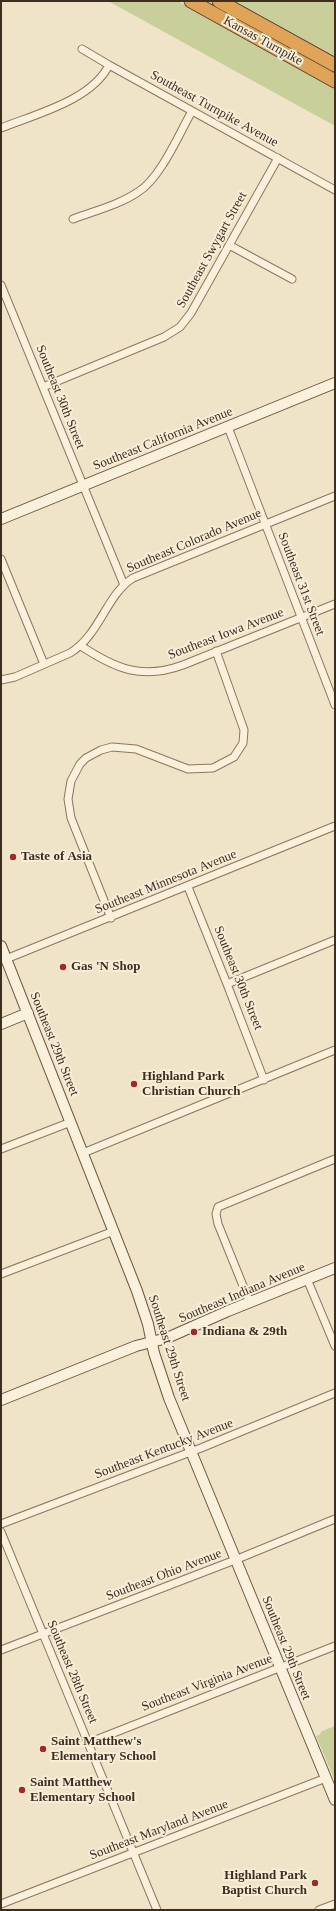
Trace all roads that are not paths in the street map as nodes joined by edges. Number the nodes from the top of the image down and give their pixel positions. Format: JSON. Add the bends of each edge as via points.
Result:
{"nodes":[{"id":1,"x":190,"y":1,"type":"edge"},
{"id":2,"x":219,"y":1,"type":"edge"},
{"id":3,"x":82,"y":49,"type":"dead end"},
{"id":4,"x":109,"y":65,"type":"junction"},
{"id":5,"x":335,"y":65,"type":"edge"},
{"id":6,"x":335,"y":81,"type":"edge"},
{"id":7,"x":192,"y":111,"type":"junction"},
{"id":8,"x":1,"y":128,"type":"edge"},
{"id":9,"x":278,"y":158,"type":"junction"},
{"id":10,"x":335,"y":190,"type":"edge"},
{"id":11,"x":73,"y":219,"type":"dead end"},
{"id":12,"x":229,"y":245,"type":"junction"},
{"id":13,"x":292,"y":279,"type":"dead end"},
{"id":14,"x":1,"y":285,"type":"edge"},
{"id":15,"x":335,"y":383,"type":"edge"},
{"id":16,"x":43,"y":388,"type":"junction"},
{"id":17,"x":228,"y":427,"type":"junction"},
{"id":18,"x":83,"y":486,"type":"junction"},
{"id":19,"x":335,"y":496,"type":"edge"},
{"id":20,"x":1,"y":519,"type":"edge"},
{"id":21,"x":265,"y":524,"type":"junction"},
{"id":22,"x":1,"y":559,"type":"edge"},
{"id":23,"x":124,"y":585,"type":"junction"},
{"id":24,"x":335,"y":604,"type":"edge"},
{"id":25,"x":302,"y":617,"type":"junction"},
{"id":26,"x":81,"y":646,"type":"junction"},
{"id":27,"x":216,"y":651,"type":"junction"},
{"id":28,"x":44,"y":664,"type":"junction"},
{"id":29,"x":1,"y":680,"type":"edge"},
{"id":30,"x":333,"y":691,"type":"edge"},
{"id":31,"x":335,"y":705,"type":"edge"},
{"id":32,"x":335,"y":826,"type":"edge"},
{"id":33,"x":188,"y":887,"type":"junction"},
{"id":34,"x":111,"y":918,"type":"junction"},
{"id":35,"x":335,"y":940,"type":"edge"},
{"id":36,"x":1,"y":946,"type":"edge"},
{"id":37,"x":6,"y":960,"type":"junction"},
{"id":38,"x":227,"y":984,"type":"junction"},
{"id":39,"x":28,"y":1014,"type":"junction"},
{"id":40,"x":1,"y":1024,"type":"edge"},
{"id":41,"x":335,"y":1050,"type":"edge"},
{"id":42,"x":264,"y":1080,"type":"junction"},
{"id":43,"x":71,"y":1122,"type":"junction"},
{"id":44,"x":1,"y":1149,"type":"edge"},
{"id":45,"x":83,"y":1153,"type":"junction"},
{"id":46,"x":335,"y":1159,"type":"edge"},
{"id":47,"x":114,"y":1231,"type":"junction"},
{"id":48,"x":335,"y":1268,"type":"edge"},
{"id":49,"x":1,"y":1274,"type":"edge"},
{"id":50,"x":307,"y":1279,"type":"junction"},
{"id":51,"x":250,"y":1302,"type":"junction"},
{"id":52,"x":152,"y":1342,"type":"junction"},
{"id":53,"x":335,"y":1346,"type":"edge"},
{"id":54,"x":335,"y":1393,"type":"edge"},
{"id":55,"x":1,"y":1400,"type":"edge"},
{"id":56,"x":191,"y":1451,"type":"junction"},
{"id":57,"x":335,"y":1519,"type":"edge"},
{"id":58,"x":1,"y":1524,"type":"edge"},
{"id":59,"x":1,"y":1532,"type":"edge"},
{"id":60,"x":235,"y":1560,"type":"junction"},
{"id":61,"x":43,"y":1634,"type":"junction"},
{"id":62,"x":335,"y":1646,"type":"edge"},
{"id":63,"x":1,"y":1650,"type":"edge"},
{"id":64,"x":280,"y":1668,"type":"junction"},
{"id":65,"x":88,"y":1743,"type":"junction"},
{"id":66,"x":326,"y":1778,"type":"junction"},
{"id":67,"x":335,"y":1800,"type":"edge"},
{"id":68,"x":133,"y":1853,"type":"junction"},
{"id":69,"x":1,"y":1904,"type":"edge"},
{"id":70,"x":335,"y":1904,"type":"edge"},
{"id":71,"x":157,"y":1910,"type":"edge"},
{"id":72,"x":319,"y":1910,"type":"edge"}],
"edges":[{"from":1,"to":6,"type":"highway","name":"Kansas Turnpike"},
{"from":2,"to":5,"type":"highway","name":"Kansas Turnpike"},
{"from":3,"to":4,"type":"street","name":"Southeast Turnpike Avenue"},
{"from":4,"to":7,"type":"street","name":"Southeast Turnpike Avenue"},
{"from":4,"to":8,"type":"street","via":[[101,78],[86,92]]},
{"from":7,"to":9,"type":"street","name":"Southeast Turnpike Avenue"},
{"from":7,"to":11,"type":"street","via":[[157,173],[146,186],[131,196]]},
{"from":9,"to":10,"type":"street","name":"Southeast Turnpike Avenue"},
{"from":9,"to":12,"type":"street","name":"Southeast Swygart Street"},
{"from":12,"to":13,"type":"street"},
{"from":12,"to":16,"type":"street","name":"Southeast Swygart Street","via":[[191,313],[173,332]]},
{"from":14,"to":16,"type":"street","name":"Southeast 30th Street"},
{"from":15,"to":17,"type":"main road","name":"Southeast California Avenue"},
{"from":16,"to":18,"type":"street","name":"Southeast 30th Street"},
{"from":17,"to":18,"type":"main road","name":"Southeast California Avenue"},
{"from":17,"to":21,"type":"street","name":"Southeast 31st Street"},
{"from":18,"to":20,"type":"main road","name":"Southeast California Avenue"},
{"from":18,"to":23,"type":"street","name":"Southeast 30th Street"},
{"from":19,"to":21,"type":"street","name":"Southeast Colorado Avenue"},
{"from":21,"to":23,"type":"street","name":"Southeast Colorado Avenue","via":[[133,578]]},
{"from":21,"to":25,"type":"street","name":"Southeast 31st Street"},
{"from":22,"to":28,"type":"street"},
{"from":23,"to":26,"type":"street","name":"Southeast Colorado Avenue"},
{"from":24,"to":25,"type":"street","name":"Southeast Iowa Avenue"},
{"from":25,"to":27,"type":"street","name":"Southeast Iowa Avenue"},
{"from":25,"to":30,"type":"street","name":"Southeast 31st Street"},
{"from":26,"to":27,"type":"street","name":"Southeast Iowa Avenue","via":[[115,666],[139,672],[174,668]]},
{"from":26,"to":28,"type":"street","name":"Southeast Colorado Avenue"},
{"from":27,"to":34,"type":"street","via":[[244,730],[243,743],[234,757],[213,768],[188,769],[136,749],[112,747],[86,758],[71,781],[68,799],[71,818]]},
{"from":28,"to":29,"type":"street","name":"Southeast Colorado Avenue"},
{"from":30,"to":31,"type":"street","name":"Southeast 31st Street"},
{"from":32,"to":33,"type":"street","name":"Southeast Minnesota Avenue"},
{"from":33,"to":34,"type":"street","name":"Southeast Minnesota Avenue"},
{"from":33,"to":38,"type":"street","name":"Southeast 30th Street"},
{"from":34,"to":37,"type":"street","name":"Southeast Minnesota Avenue"},
{"from":35,"to":38,"type":"street"},
{"from":36,"to":37,"type":"main road","name":"Southeast 29th Street"},
{"from":37,"to":39,"type":"main road","name":"Southeast 29th Street"},
{"from":38,"to":42,"type":"street","name":"Southeast 30th Street"},
{"from":39,"to":40,"type":"main road"},
{"from":39,"to":43,"type":"main road","name":"Southeast 29th Street"},
{"from":41,"to":42,"type":"street"},
{"from":42,"to":45,"type":"street"},
{"from":43,"to":44,"type":"street"},
{"from":43,"to":45,"type":"main road","name":"Southeast 29th Street"},
{"from":45,"to":47,"type":"main road","name":"Southeast 29th Street"},
{"from":46,"to":51,"type":"street","via":[[222,1204],[216,1211],[218,1224]]},
{"from":47,"to":49,"type":"street"},
{"from":47,"to":52,"type":"main road","name":"Southeast 29th Street","via":[[141,1302]]},
{"from":48,"to":50,"type":"main road","name":"Southeast Indiana Avenue"},
{"from":50,"to":51,"type":"main road","name":"Southeast Indiana Avenue"},
{"from":50,"to":53,"type":"street"},
{"from":51,"to":52,"type":"main road","name":"Southeast Indiana Avenue"},
{"from":52,"to":55,"type":"main road","name":"Southeast Indiana Avenue","via":[[136,1346]]},
{"from":52,"to":56,"type":"main road","name":"Southeast 29th Street","via":[[169,1398]]},
{"from":54,"to":56,"type":"street","name":"Southeast Kentucky Avenue"},
{"from":56,"to":58,"type":"street","name":"Southeast Kentucky Avenue"},
{"from":56,"to":60,"type":"main road","name":"Southeast 29th Street"},
{"from":57,"to":60,"type":"street","name":"Southeast Ohio Avenue"},
{"from":59,"to":61,"type":"street","name":"Southeast 28th Street"},
{"from":60,"to":61,"type":"street","name":"Southeast Ohio Avenue"},
{"from":60,"to":64,"type":"main road","name":"Southeast 29th Street"},
{"from":61,"to":63,"type":"street","name":"Southeast Ohio Avenue"},
{"from":61,"to":65,"type":"street","name":"Southeast 28th Street"},
{"from":62,"to":64,"type":"street","name":"Southeast Virginia Avenue"},
{"from":64,"to":65,"type":"street","name":"Southeast Virginia Avenue"},
{"from":64,"to":66,"type":"main road","name":"Southeast 29th Street"},
{"from":65,"to":68,"type":"street","name":"Southeast 28th Street"},
{"from":66,"to":67,"type":"main road","name":"Southeast 29th Street"},
{"from":66,"to":68,"type":"street","name":"Southeast Maryland Avenue"},
{"from":68,"to":69,"type":"street","name":"Southeast Maryland Avenue"},
{"from":68,"to":71,"type":"street","name":"Southeast 28th Street"},
{"from":70,"to":72,"type":"street"}]}
